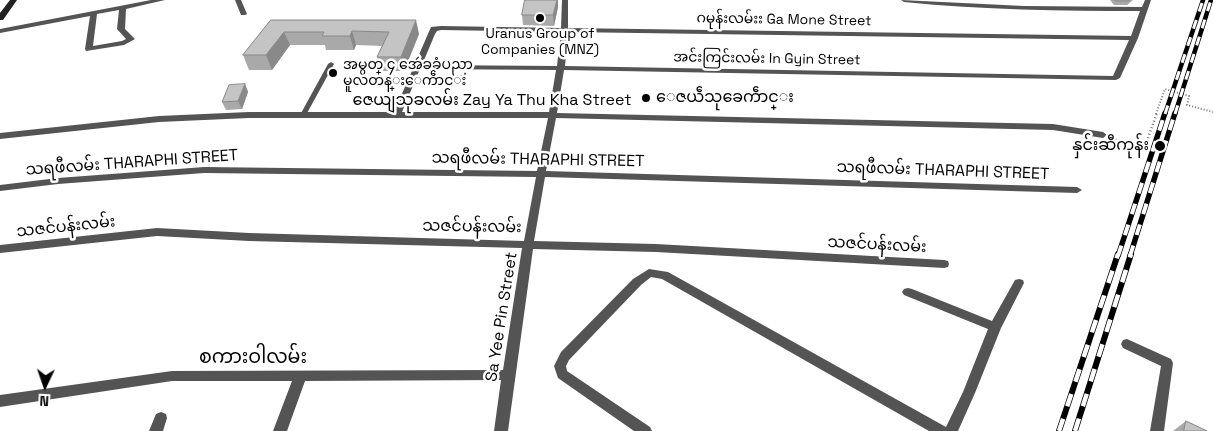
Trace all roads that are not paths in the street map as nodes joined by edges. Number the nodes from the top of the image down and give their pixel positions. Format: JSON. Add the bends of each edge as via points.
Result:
{"nodes":[{"id":1,"x":14,"y":0,"type":"edge"},
{"id":2,"x":162,"y":0,"type":"edge"},
{"id":3,"x":238,"y":0,"type":"edge"},
{"id":4,"x":565,"y":0,"type":"edge"},
{"id":5,"x":904,"y":0,"type":"edge"},
{"id":6,"x":1148,"y":0,"type":"edge"},
{"id":7,"x":137,"y":2,"type":"edge"},
{"id":8,"x":123,"y":8,"type":"junction"},
{"id":9,"x":1144,"y":9,"type":"junction"},
{"id":10,"x":94,"y":14,"type":"junction"},
{"id":11,"x":243,"y":14,"type":"dead end"},
{"id":12,"x":0,"y":18,"type":"edge"},
{"id":13,"x":566,"y":30,"type":"junction"},
{"id":14,"x":0,"y":31,"type":"edge"},
{"id":15,"x":1134,"y":38,"type":"junction"},
{"id":16,"x":331,"y":64,"type":"dead end"},
{"id":17,"x":417,"y":68,"type":"junction"},
{"id":18,"x":559,"y":68,"type":"junction"},
{"id":19,"x":304,"y":115,"type":"junction"},
{"id":20,"x":396,"y":115,"type":"junction"},
{"id":21,"x":553,"y":116,"type":"junction"},
{"id":22,"x":1103,"y":135,"type":"road end"},
{"id":23,"x":0,"y":136,"type":"edge"},
{"id":24,"x":541,"y":174,"type":"junction"},
{"id":25,"x":0,"y":188,"type":"edge"},
{"id":26,"x":1077,"y":190,"type":"dead end"},
{"id":27,"x":528,"y":244,"type":"junction"},
{"id":28,"x":0,"y":249,"type":"edge"},
{"id":29,"x":944,"y":264,"type":"dead end"},
{"id":30,"x":1019,"y":283,"type":"dead end"},
{"id":31,"x":908,"y":292,"type":"dead end"},
{"id":32,"x":995,"y":327,"type":"junction"},
{"id":33,"x":1127,"y":344,"type":"dead end"},
{"id":34,"x":508,"y":375,"type":"junction"},
{"id":35,"x":300,"y":377,"type":"junction"},
{"id":36,"x":0,"y":401,"type":"edge"},
{"id":37,"x":161,"y":418,"type":"dead end"},
{"id":38,"x":156,"y":431,"type":"edge"},
{"id":39,"x":280,"y":431,"type":"edge"},
{"id":40,"x":501,"y":431,"type":"edge"},
{"id":41,"x":645,"y":431,"type":"edge"},
{"id":42,"x":941,"y":431,"type":"edge"},
{"id":43,"x":951,"y":431,"type":"edge"},
{"id":44,"x":1157,"y":431,"type":"edge"}],
"edges":[{"from":1,"to":12,"type":"street"},
{"from":2,"to":7,"type":"street"},
{"from":3,"to":11,"type":"street"},
{"from":4,"to":13,"type":"street","name":"Sa Yee Pin Street"},
{"from":5,"to":9,"type":"street","via":[[1030,8]]},
{"from":6,"to":9,"type":"street"},
{"from":7,"to":8,"type":"street"},
{"from":8,"to":10,"type":"street"},
{"from":8,"to":10,"type":"street","via":[[121,29],[131,39],[89,49]]},
{"from":9,"to":15,"type":"street"},
{"from":10,"to":14,"type":"street"},
{"from":13,"to":15,"type":"street","name":"ဂမုန်းလမ်းး Ga Mone Street"},
{"from":13,"to":17,"type":"street","name":"ဂမုန်းလမ်းး Ga Mone Street","via":[[434,29]]},
{"from":13,"to":18,"type":"street","name":"Sa Yee Pin Street"},
{"from":15,"to":18,"type":"street","name":"အင်းကြင်းလမ်း In Gyin Street","via":[[1116,78]]},
{"from":16,"to":19,"type":"lane"},
{"from":17,"to":18,"type":"street","name":"အင်းကြင်းလမ်း In Gyin Street"},
{"from":17,"to":20,"type":"street"},
{"from":18,"to":21,"type":"street","name":"Sa Yee Pin Street"},
{"from":19,"to":20,"type":"street","name":"ဇေယျသုခလမ်း Zay Ya Thu Kha Street"},
{"from":19,"to":23,"type":"street","name":"ဇေယျသုခလမ်း Zay Ya Thu Kha Street","via":[[159,119]]},
{"from":20,"to":21,"type":"street","name":"ဇေယျသုခလမ်း Zay Ya Thu Kha Street"},
{"from":21,"to":22,"type":"street","name":"ဇေယျသုခလမ်း Zay Ya Thu Kha Street","via":[[1053,127]]},
{"from":21,"to":24,"type":"street","name":"Sa Yee Pin Street"},
{"from":24,"to":25,"type":"street","name":"သရဖီလမ်း THARAPHI STREET","via":[[204,170]]},
{"from":24,"to":26,"type":"street","name":"သရဖီလမ်း THARAPHI STREET"},
{"from":24,"to":27,"type":"street","name":"Sa Yee Pin Street"},
{"from":27,"to":28,"type":"street","name":"သဇင်ပန်းလမ်း","via":[[157,232]]},
{"from":27,"to":29,"type":"street","name":"သဇင်ပန်းလမ်း"},
{"from":27,"to":34,"type":"street","name":"Sa Yee Pin Street"},
{"from":30,"to":32,"type":"street"},
{"from":31,"to":32,"type":"street"},
{"from":32,"to":43,"type":"street"},
{"from":33,"to":44,"type":"street","via":[[1167,363]]},
{"from":34,"to":35,"type":"street","name":"စကားဝါလမ်း"},
{"from":34,"to":40,"type":"street","name":"Sa Yee Pin Street"},
{"from":35,"to":36,"type":"street","name":"စကားဝါလမ်း","via":[[172,376]]},
{"from":35,"to":39,"type":"street"},
{"from":37,"to":38,"type":"street"},
{"from":41,"to":42,"type":"street","via":[[562,374],[560,366],[565,356],[649,273],[664,275]]}]}
